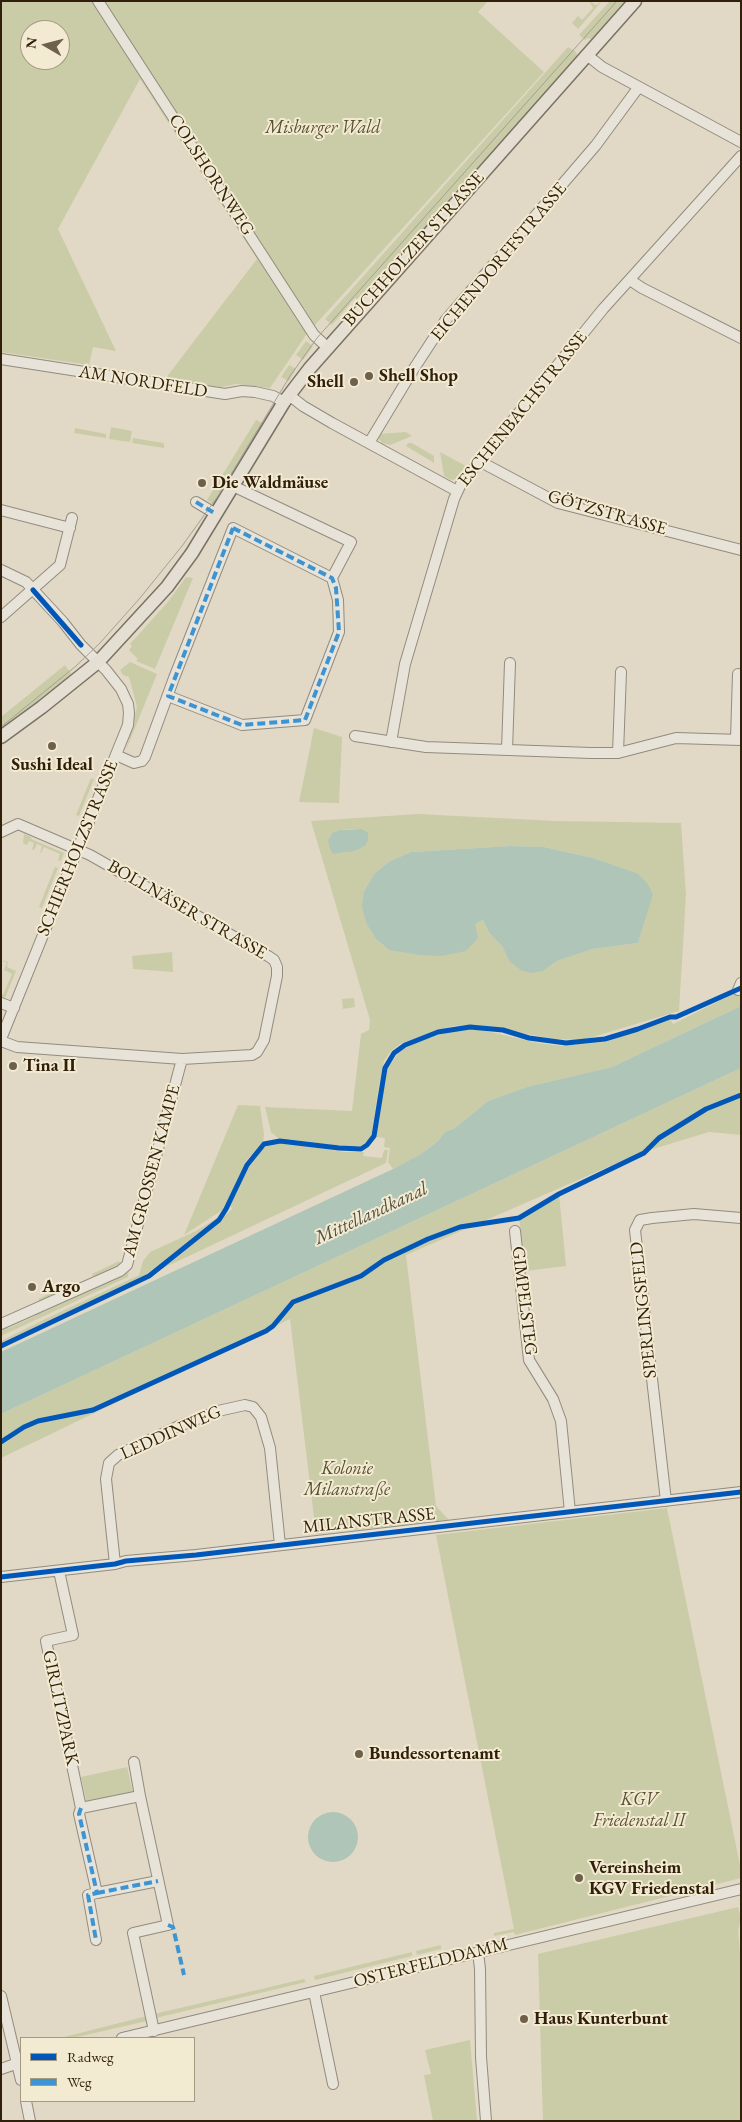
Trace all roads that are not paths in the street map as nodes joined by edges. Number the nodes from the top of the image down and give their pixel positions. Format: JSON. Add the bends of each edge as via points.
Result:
{"nodes":[{"id":1,"x":98,"y":1,"type":"edge"},
{"id":2,"x":635,"y":1,"type":"edge"},
{"id":3,"x":588,"y":55,"type":"junction"},
{"id":4,"x":638,"y":88,"type":"junction"},
{"id":5,"x":741,"y":142,"type":"edge"},
{"id":6,"x":741,"y":156,"type":"edge"},
{"id":7,"x":630,"y":280,"type":"junction"},
{"id":8,"x":741,"y":338,"type":"edge"},
{"id":9,"x":327,"y":347,"type":"junction"},
{"id":10,"x":1,"y":359,"type":"edge"},
{"id":11,"x":287,"y":398,"type":"junction"},
{"id":12,"x":369,"y":443,"type":"junction"},
{"id":13,"x":479,"y":461,"type":"junction"},
{"id":14,"x":233,"y":486,"type":"junction"},
{"id":15,"x":457,"y":491,"type":"junction"},
{"id":16,"x":196,"y":502,"type":"dead end"},
{"id":17,"x":1,"y":510,"type":"edge"},
{"id":18,"x":216,"y":514,"type":"junction"},
{"id":19,"x":741,"y":550,"type":"edge"},
{"id":20,"x":1,"y":570,"type":"edge"},
{"id":21,"x":332,"y":578,"type":"junction"},
{"id":22,"x":34,"y":590,"type":"junction"},
{"id":23,"x":1,"y":617,"type":"edge"},
{"id":24,"x":98,"y":662,"type":"junction"},
{"id":25,"x":510,"y":663,"type":"dead end"},
{"id":26,"x":621,"y":672,"type":"dead end"},
{"id":27,"x":738,"y":674,"type":"dead end"},
{"id":28,"x":168,"y":696,"type":"junction"},
{"id":29,"x":355,"y":736,"type":"dead end"},
{"id":30,"x":1,"y":737,"type":"edge"},
{"id":31,"x":738,"y":740,"type":"edge"},
{"id":32,"x":392,"y":742,"type":"junction"},
{"id":33,"x":507,"y":750,"type":"junction"},
{"id":34,"x":618,"y":753,"type":"junction"},
{"id":35,"x":116,"y":755,"type":"junction"},
{"id":36,"x":1,"y":832,"type":"edge"},
{"id":37,"x":78,"y":849,"type":"junction"},
{"id":38,"x":1,"y":1003,"type":"edge"},
{"id":39,"x":14,"y":1008,"type":"junction"},
{"id":40,"x":1,"y":1040,"type":"edge"},
{"id":41,"x":182,"y":1059,"type":"junction"},
{"id":42,"x":741,"y":1218,"type":"edge"},
{"id":43,"x":515,"y":1231,"type":"dead end"},
{"id":44,"x":1,"y":1324,"type":"edge"},
{"id":45,"x":741,"y":1492,"type":"edge"},
{"id":46,"x":666,"y":1501,"type":"junction"},
{"id":47,"x":570,"y":1512,"type":"junction"},
{"id":48,"x":280,"y":1545,"type":"junction"},
{"id":49,"x":114,"y":1564,"type":"junction"},
{"id":50,"x":59,"y":1571,"type":"junction"},
{"id":51,"x":1,"y":1577,"type":"edge"},
{"id":52,"x":134,"y":1762,"type":"dead end"},
{"id":53,"x":140,"y":1796,"type":"junction"},
{"id":54,"x":81,"y":1808,"type":"junction"},
{"id":55,"x":158,"y":1881,"type":"junction"},
{"id":56,"x":741,"y":1888,"type":"edge"},
{"id":57,"x":97,"y":1893,"type":"junction"},
{"id":58,"x":96,"y":1940,"type":"dead end"},
{"id":59,"x":478,"y":1952,"type":"junction"},
{"id":60,"x":314,"y":1992,"type":"junction"},
{"id":61,"x":1,"y":1996,"type":"edge"},
{"id":62,"x":154,"y":2031,"type":"junction"},
{"id":63,"x":127,"y":2037,"type":"edge"},
{"id":64,"x":19,"y":2063,"type":"edge"},
{"id":65,"x":1,"y":2069,"type":"edge"},
{"id":66,"x":332,"y":2084,"type":"dead end"},
{"id":67,"x":26,"y":2102,"type":"edge"},
{"id":68,"x":30,"y":2121,"type":"edge"},
{"id":69,"x":486,"y":2121,"type":"edge"}],
"edges":[{"from":1,"to":9,"type":"street","name":"COLSHORNWEG","via":[[314,335]]},
{"from":2,"to":3,"type":"main road","name":"BUCHHOLZER STRASSE"},
{"from":3,"to":4,"type":"street","via":[[597,64]]},
{"from":3,"to":9,"type":"main road","name":"BUCHHOLZER STRASSE"},
{"from":4,"to":5,"type":"street"},
{"from":4,"to":12,"type":"street","name":"EICHENDORFFSTRASSE","via":[[588,155],[445,321]]},
{"from":6,"to":7,"type":"street","name":"ESCHENBACHSTRASSE"},
{"from":7,"to":8,"type":"street"},
{"from":7,"to":13,"type":"street","name":"ESCHENBACHSTRASSE"},
{"from":9,"to":11,"type":"main road","name":"BUCHHOLZER STRASSE"},
{"from":10,"to":11,"type":"street","name":"AM NORDFELD","via":[[226,394],[242,391]]},
{"from":11,"to":12,"type":"street","name":"AM NORDFELD"},
{"from":11,"to":14,"type":"main road","name":"BUCHHOLZER STRASSE"},
{"from":12,"to":15,"type":"street","name":"AM NORDFELD"},
{"from":13,"to":15,"type":"street","name":"ESCHENBACHSTRASSE"},
{"from":13,"to":19,"type":"street","name":"GÖTZSTRASSE","via":[[558,503]]},
{"from":14,"to":18,"type":"main road","name":"BUCHHOLZER STRASSE"},
{"from":14,"to":21,"type":"street","via":[[351,542]]},
{"from":15,"to":32,"type":"street","name":"ESCHENBACHSTRASSE","via":[[405,664]]},
{"from":16,"to":18,"type":"street"},
{"from":17,"to":22,"type":"street","via":[[71,523],[60,565]]},
{"from":18,"to":24,"type":"main road","name":"BUCHHOLZER STRASSE","via":[[178,574]]},
{"from":20,"to":22,"type":"street","name":"SCHIERHOLZSTRASSE","via":[[15,575]]},
{"from":21,"to":28,"type":"street","via":[[233,528]]},
{"from":21,"to":28,"type":"street","via":[[338,600],[339,632],[305,720],[242,725]]},
{"from":22,"to":23,"type":"street"},
{"from":22,"to":24,"type":"street","name":"SCHIERHOLZSTRASSE"},
{"from":24,"to":30,"type":"main road","name":"BUCHHOLZER STRASSE"},
{"from":24,"to":35,"type":"street","name":"SCHIERHOLZSTRASSE","via":[[121,689],[128,704],[128,725]]},
{"from":25,"to":33,"type":"street"},
{"from":26,"to":34,"type":"street"},
{"from":27,"to":31,"type":"street"},
{"from":28,"to":35,"type":"street","via":[[142,761],[134,763]]},
{"from":29,"to":32,"type":"street"},
{"from":31,"to":34,"type":"street","via":[[676,738]]},
{"from":32,"to":33,"type":"street","via":[[426,748]]},
{"from":33,"to":34,"type":"street"},
{"from":35,"to":37,"type":"street","name":"SCHIERHOLZSTRASSE"},
{"from":36,"to":37,"type":"street","via":[[18,824]]},
{"from":37,"to":39,"type":"street","name":"SCHIERHOLZSTRASSE"},
{"from":37,"to":41,"type":"street","name":"BOLLNÄSER STRASSE","via":[[274,960],[278,976],[264,1040],[257,1052],[252,1055]]},
{"from":38,"to":39,"type":"street"},
{"from":39,"to":40,"type":"street","name":"SCHIERHOLZSTRASSE"},
{"from":40,"to":41,"type":"street","name":"BOLLNÄSER STRASSE","via":[[17,1047]]},
{"from":41,"to":44,"type":"street","name":"AM GROSSEN KAMPE","via":[[127,1265]]},
{"from":42,"to":46,"type":"street","name":"SPERLINGSFELD","via":[[694,1214],[652,1218],[640,1220],[636,1230]]},
{"from":43,"to":47,"type":"street","name":"GIMPELSTEG","via":[[529,1360],[554,1398],[561,1420]]},
{"from":45,"to":46,"type":"street","name":"MILANSTRASSE"},
{"from":46,"to":47,"type":"street","name":"MILANSTRASSE"},
{"from":47,"to":48,"type":"street","name":"MILANSTRASSE"},
{"from":48,"to":49,"type":"street","name":"MILANSTRASSE"},
{"from":48,"to":49,"type":"street","name":"LEDDINWEG","via":[[270,1448],[261,1417],[252,1407],[245,1405],[179,1426],[118,1455],[109,1463],[106,1479]]},
{"from":49,"to":50,"type":"street","name":"MILANSTRASSE"},
{"from":50,"to":51,"type":"street","name":"MILANSTRASSE"},
{"from":50,"to":54,"type":"street","name":"GIRLITZPARK","via":[[73,1635],[46,1641]]},
{"from":52,"to":53,"type":"street"},
{"from":53,"to":54,"type":"street"},
{"from":53,"to":55,"type":"street"},
{"from":54,"to":57,"type":"street","via":[[79,1814]]},
{"from":55,"to":57,"type":"street"},
{"from":55,"to":62,"type":"street","via":[[168,1925],[133,1933]]},
{"from":56,"to":59,"type":"street","name":"OSTERFELDDAMM"},
{"from":57,"to":58,"type":"street","via":[[88,1895]]},
{"from":59,"to":60,"type":"street","name":"OSTERFELDDAMM"},
{"from":59,"to":69,"type":"street"},
{"from":60,"to":62,"type":"street","name":"OSTERFELDDAMM"},
{"from":60,"to":66,"type":"street"},
{"from":61,"to":64,"type":"street"},
{"from":62,"to":63,"type":"street","name":"OSTERFELDDAMM"},
{"from":64,"to":65,"type":"street"},
{"from":67,"to":68,"type":"street"}]}
